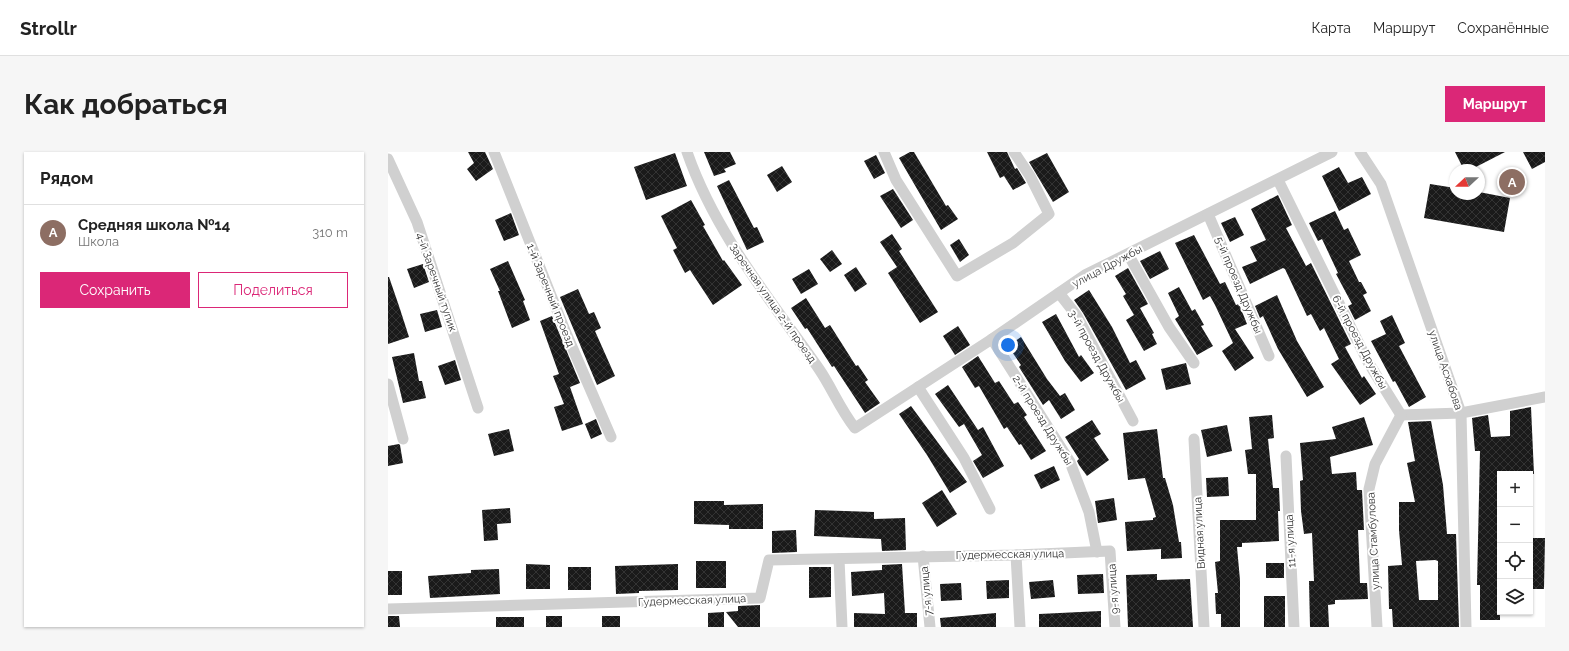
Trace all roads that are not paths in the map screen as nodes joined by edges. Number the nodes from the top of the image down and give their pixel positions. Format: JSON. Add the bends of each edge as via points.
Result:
{"nodes":[{"id":1,"x":494,"y":152,"type":"edge"},
{"id":2,"x":687,"y":152,"type":"edge"},
{"id":3,"x":884,"y":152,"type":"edge"},
{"id":4,"x":1014,"y":152,"type":"edge"},
{"id":5,"x":1332,"y":152,"type":"edge"},
{"id":6,"x":1360,"y":152,"type":"edge"},
{"id":7,"x":388,"y":159,"type":"edge"},
{"id":8,"x":1278,"y":180,"type":"junction"},
{"id":9,"x":1208,"y":214,"type":"junction"},
{"id":10,"x":1128,"y":254,"type":"junction"},
{"id":11,"x":1059,"y":293,"type":"junction"},
{"id":12,"x":992,"y":339,"type":"junction"},
{"id":13,"x":1269,"y":356,"type":"dead end"},
{"id":14,"x":1194,"y":363,"type":"dead end"},
{"id":15,"x":388,"y":384,"type":"edge"},
{"id":16,"x":918,"y":387,"type":"junction"},
{"id":17,"x":1545,"y":398,"type":"edge"},
{"id":18,"x":478,"y":408,"type":"dead end"},
{"id":19,"x":1461,"y":413,"type":"junction"},
{"id":20,"x":1401,"y":415,"type":"junction"},
{"id":21,"x":1133,"y":421,"type":"dead end"},
{"id":22,"x":855,"y":428,"type":"joint"},
{"id":23,"x":611,"y":437,"type":"dead end"},
{"id":24,"x":403,"y":439,"type":"dead end"},
{"id":25,"x":1194,"y":439,"type":"dead end"},
{"id":26,"x":1286,"y":456,"type":"dead end"},
{"id":27,"x":990,"y":509,"type":"dead end"},
{"id":28,"x":1110,"y":551,"type":"joint"},
{"id":29,"x":1097,"y":552,"type":"junction"},
{"id":30,"x":1016,"y":555,"type":"junction"},
{"id":31,"x":923,"y":556,"type":"junction"},
{"id":32,"x":839,"y":559,"type":"junction"},
{"id":33,"x":388,"y":609,"type":"edge"},
{"id":34,"x":842,"y":627,"type":"edge"},
{"id":35,"x":930,"y":627,"type":"edge"},
{"id":36,"x":1020,"y":627,"type":"edge"},
{"id":37,"x":1115,"y":627,"type":"edge"},
{"id":38,"x":1204,"y":627,"type":"edge"},
{"id":39,"x":1294,"y":627,"type":"edge"},
{"id":40,"x":1378,"y":627,"type":"edge"},
{"id":41,"x":1466,"y":627,"type":"edge"}],
"edges":[{"from":1,"to":23,"type":"street","name":"1-й Заречный проезд","via":[[566,333]]},
{"from":2,"to":22,"type":"street","name":"Заречная улица 2-й проезд","via":[[697,180],[734,250],[820,371],[843,414]]},
{"from":3,"to":4,"type":"street","via":[[896,180],[957,276],[1013,243],[1049,214],[1030,176]]},
{"from":5,"to":8,"type":"street","name":"улица Дружбы"},
{"from":6,"to":19,"type":"street","name":"улица Асхабова","via":[[1381,184]]},
{"from":7,"to":18,"type":"street","name":"4-й Заречный тупик","via":[[417,222]]},
{"from":8,"to":9,"type":"street","name":"улица Дружбы"},
{"from":8,"to":20,"type":"street","name":"6-й проезд Дружбы","via":[[1368,362]]},
{"from":9,"to":10,"type":"street","name":"улица Дружбы"},
{"from":9,"to":13,"type":"street","name":"5-й проезд Дружбы"},
{"from":10,"to":11,"type":"street","name":"улица Дружбы","via":[[1085,275]]},
{"from":10,"to":14,"type":"street","via":[[1169,327]]},
{"from":11,"to":12,"type":"street","name":"улица Дружбы"},
{"from":11,"to":21,"type":"street","name":"3-й проезд Дружбы","via":[[1077,316]]},
{"from":12,"to":16,"type":"street","name":"улица Дружбы"},
{"from":12,"to":29,"type":"street","name":"2-й проезд Дружбы","via":[[1070,462],[1089,512]]},
{"from":15,"to":24,"type":"street"},
{"from":16,"to":22,"type":"street","name":"улица Дружбы"},
{"from":16,"to":27,"type":"street","via":[[964,458]]},
{"from":17,"to":19,"type":"street"},
{"from":19,"to":20,"type":"street"},
{"from":19,"to":41,"type":"street","name":"улица Асхабова"},
{"from":20,"to":40,"type":"street","name":"улица Стамбулова","via":[[1375,464],[1369,489]]},
{"from":25,"to":38,"type":"street","name":"Видная улица"},
{"from":26,"to":39,"type":"street","name":"11-я улица"},
{"from":28,"to":29,"type":"street","name":"Гудермесская улица"},
{"from":28,"to":37,"type":"street","name":"9-я улица"},
{"from":29,"to":30,"type":"street","name":"Гудермесская улица"},
{"from":30,"to":31,"type":"street","name":"Гудермесская улица"},
{"from":30,"to":36,"type":"street"},
{"from":31,"to":32,"type":"street","name":"Гудермесская улица"},
{"from":31,"to":35,"type":"street","name":"7-я улица"},
{"from":32,"to":33,"type":"street","name":"Гудермесская улица","via":[[769,560],[760,598]]},
{"from":32,"to":34,"type":"street"}]}
